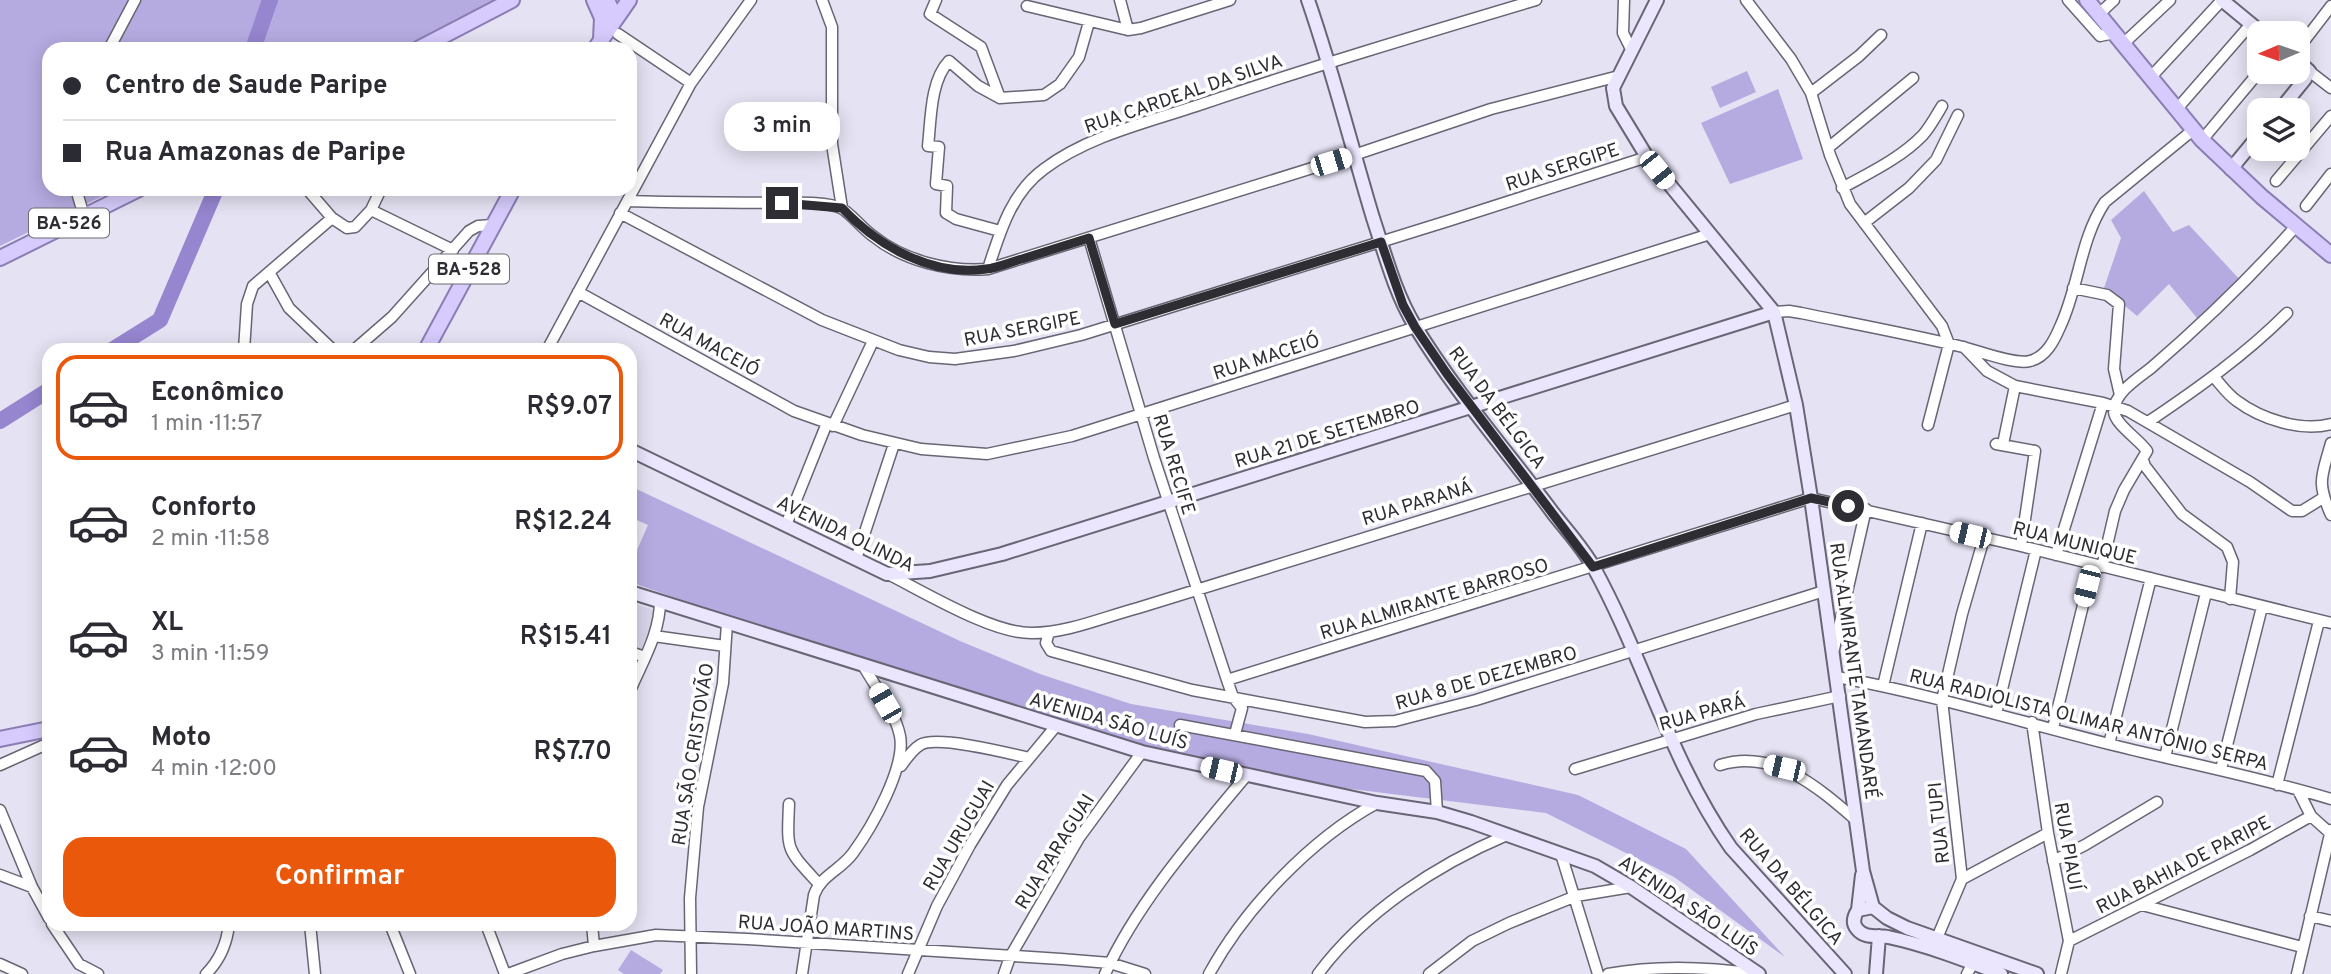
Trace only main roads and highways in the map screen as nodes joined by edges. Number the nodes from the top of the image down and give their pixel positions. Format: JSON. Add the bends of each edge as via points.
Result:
{"nodes":[{"id":1,"x":512,"y":0,"type":"edge"},
{"id":2,"x":594,"y":0,"type":"edge"},
{"id":3,"x":607,"y":0,"type":"edge"},
{"id":4,"x":629,"y":0,"type":"edge"},
{"id":5,"x":1308,"y":0,"type":"edge"},
{"id":6,"x":1657,"y":0,"type":"edge"},
{"id":7,"x":2087,"y":0,"type":"edge"},
{"id":8,"x":2222,"y":0,"type":"edge"},
{"id":9,"x":616,"y":19,"type":"junction"},
{"id":10,"x":2247,"y":21,"type":"edge"},
{"id":11,"x":431,"y":42,"type":"edge"},
{"id":12,"x":598,"y":42,"type":"edge"},
{"id":13,"x":599,"y":42,"type":"edge"},
{"id":14,"x":2301,"y":84,"type":"edge"},
{"id":15,"x":2290,"y":98,"type":"edge"},
{"id":16,"x":2247,"y":150,"type":"edge"},
{"id":17,"x":2231,"y":169,"type":"junction"},
{"id":18,"x":125,"y":196,"type":"edge"},
{"id":19,"x":509,"y":196,"type":"edge"},
{"id":20,"x":2331,"y":255,"type":"edge"},
{"id":21,"x":0,"y":258,"type":"edge"},
{"id":22,"x":1774,"y":312,"type":"junction"},
{"id":23,"x":430,"y":343,"type":"edge"},
{"id":24,"x":1473,"y":408,"type":"junction"},
{"id":25,"x":637,"y":453,"type":"edge"},
{"id":26,"x":887,"y":574,"type":"joint"},
{"id":27,"x":637,"y":594,"type":"edge"},
{"id":28,"x":42,"y":730,"type":"edge"},
{"id":29,"x":0,"y":738,"type":"edge"},
{"id":30,"x":1863,"y":872,"type":"junction"},
{"id":31,"x":1873,"y":907,"type":"junction"},
{"id":32,"x":1858,"y":909,"type":"junction"},
{"id":33,"x":1879,"y":936,"type":"junction"},
{"id":34,"x":1970,"y":969,"type":"edge"},
{"id":35,"x":1758,"y":974,"type":"edge"},
{"id":36,"x":1845,"y":974,"type":"edge"},
{"id":37,"x":1876,"y":974,"type":"edge"},
{"id":38,"x":2001,"y":974,"type":"edge"},
{"id":39,"x":2037,"y":974,"type":"edge"}],
"edges":[{"from":1,"to":11,"type":"main road"},
{"from":2,"to":12,"type":"main road","via":[[602,18]]},
{"from":3,"to":9,"type":"main road"},
{"from":4,"to":9,"type":"main road"},
{"from":5,"to":24,"type":"main road","name":"RUA DA BÉLGICA","via":[[1403,305]]},
{"from":6,"to":22,"type":"main road","name":"RUA ALMIRANTE TAMANDARÉ","via":[[1613,88],[1616,106],[1647,157]]},
{"from":7,"to":17,"type":"main road","via":[[2176,110]]},
{"from":8,"to":10,"type":"main road"},
{"from":9,"to":13,"type":"main road"},
{"from":14,"to":15,"type":"main road"},
{"from":16,"to":17,"type":"main road"},
{"from":17,"to":20,"type":"main road"},
{"from":18,"to":21,"type":"main road","number":"BA-526"},
{"from":19,"to":23,"type":"main road","number":"BA-528"},
{"from":22,"to":24,"type":"main road","name":"RUA 21 DE SETEMBRO"},
{"from":22,"to":30,"type":"main road","name":"RUA ALMIRANTE TAMANDARÉ","via":[[1811,498]]},
{"from":24,"to":26,"type":"main road","name":"RUA 21 DE SETEMBRO","via":[[965,564]]},
{"from":24,"to":36,"type":"main road","name":"RUA DA BÉLGICA","via":[[1593,567],[1705,810],[1731,848]]},
{"from":25,"to":26,"type":"main road","name":"AVENIDA OLINDA"},
{"from":27,"to":35,"type":"main road","name":"AVENIDA SÃO LUÍS","via":[[1142,752],[1377,803],[1437,811],[1595,866]]},
{"from":28,"to":29,"type":"main road"},
{"from":30,"to":31,"type":"main road","name":"RUA ALMIRANTE TAMANDARÉ"},
{"from":30,"to":32,"type":"main road","name":"RUA ALMIRANTE TAMANDARÉ"},
{"from":31,"to":32,"type":"main road"},
{"from":31,"to":39,"type":"main road","via":[[1907,928]]},
{"from":32,"to":33,"type":"main road","via":[[1857,929],[1866,936]]},
{"from":33,"to":34,"type":"main road"},
{"from":33,"to":37,"type":"main road"},
{"from":34,"to":38,"type":"main road"}]}
